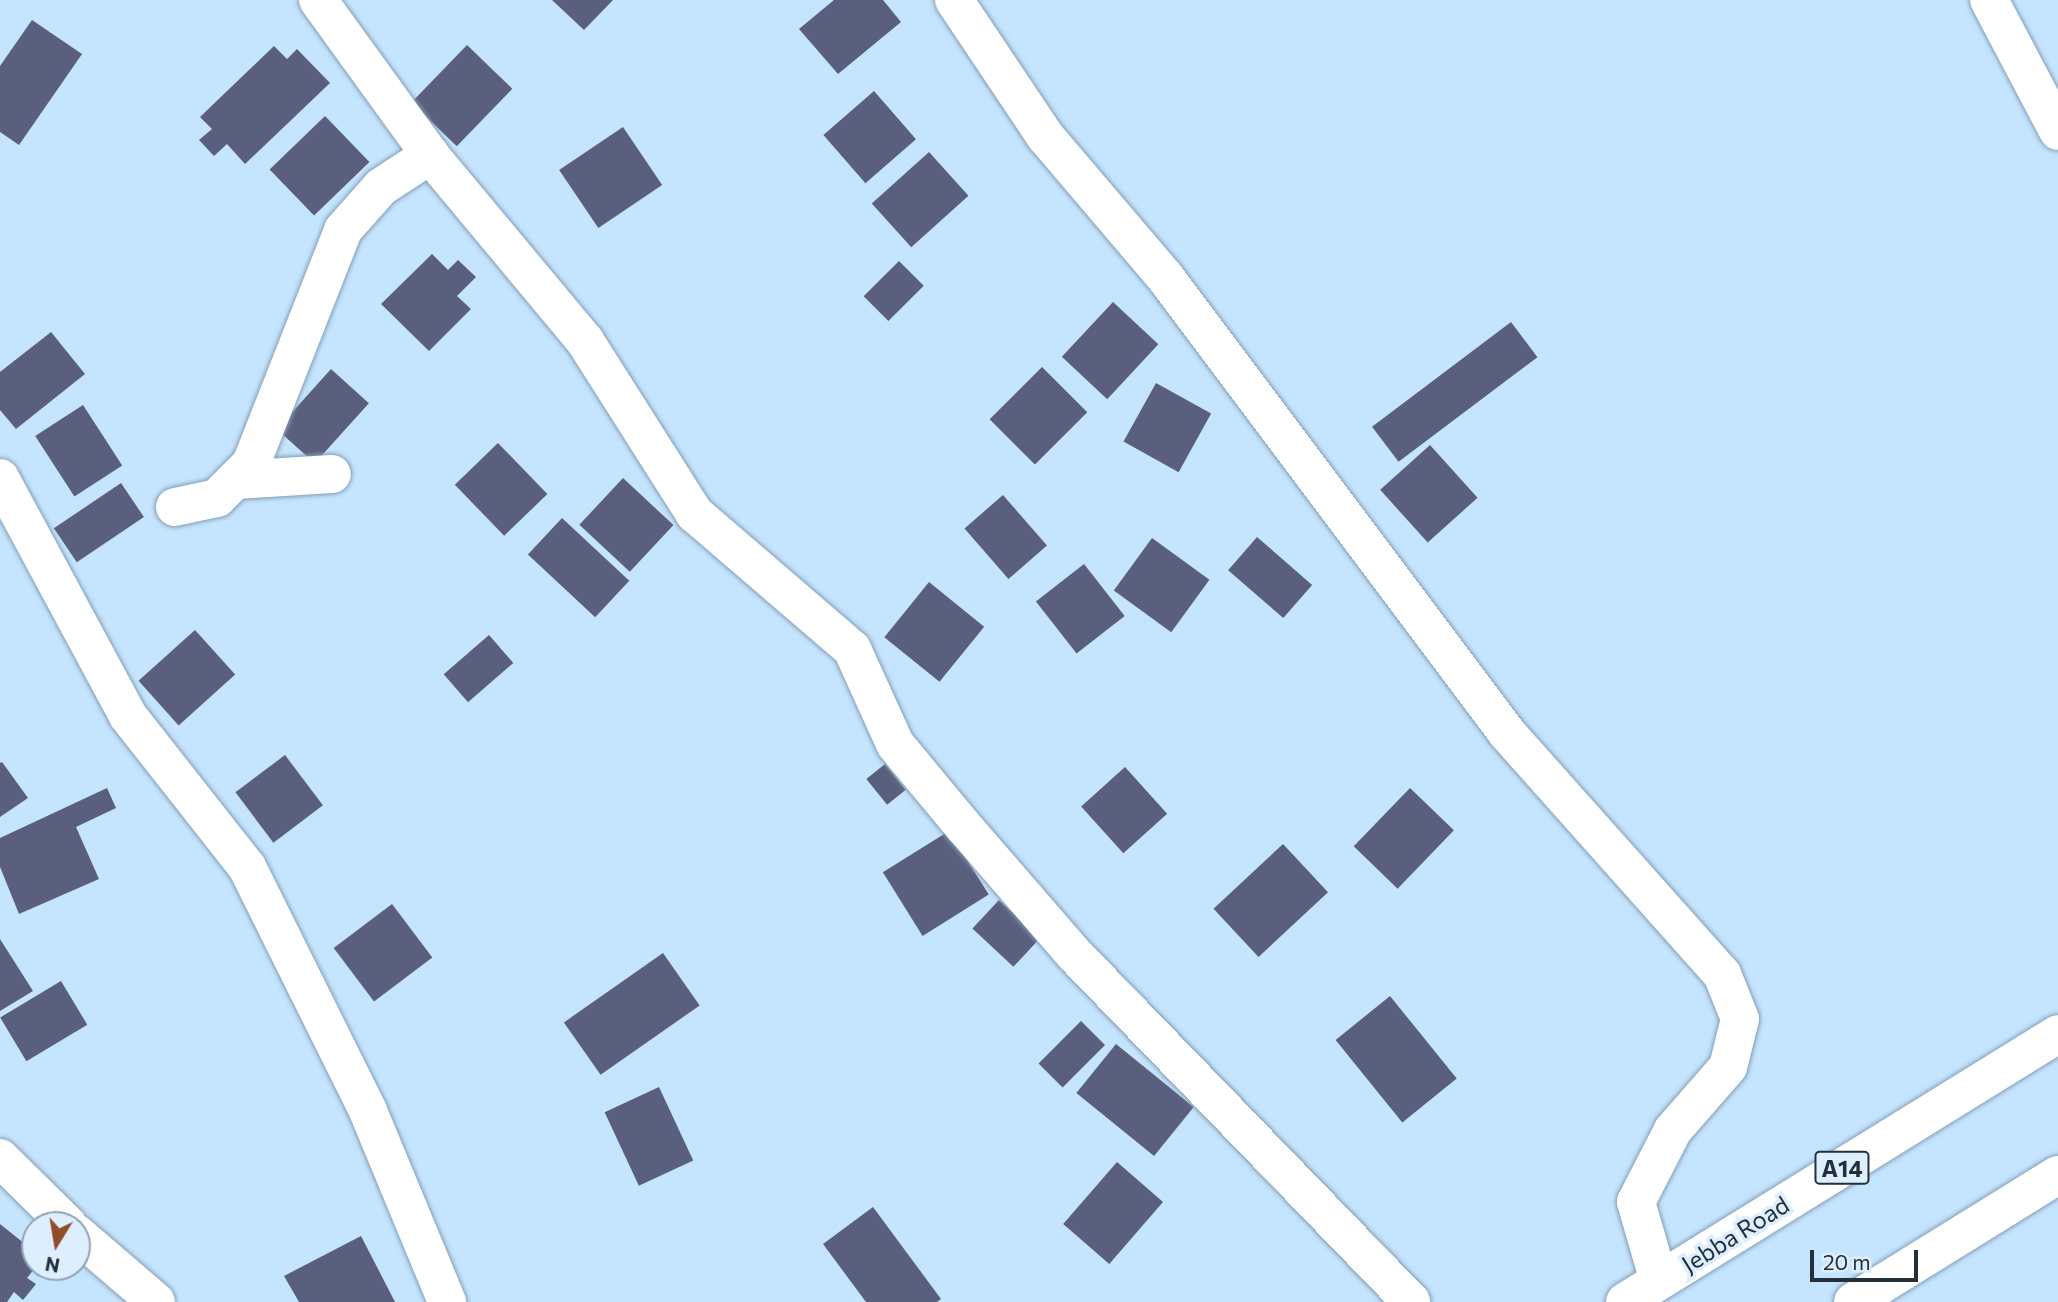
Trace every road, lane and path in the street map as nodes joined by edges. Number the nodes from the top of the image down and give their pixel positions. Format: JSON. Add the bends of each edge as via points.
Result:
{"nodes":[{"id":1,"x":318,"y":0,"type":"edge"},
{"id":2,"x":954,"y":0,"type":"edge"},
{"id":3,"x":1989,"y":0,"type":"edge"},
{"id":4,"x":2058,"y":131,"type":"edge"},
{"id":5,"x":430,"y":155,"type":"junction"},
{"id":6,"x":332,"y":474,"type":"dead end"},
{"id":7,"x":0,"y":478,"type":"edge"},
{"id":8,"x":236,"y":480,"type":"junction"},
{"id":9,"x":175,"y":507,"type":"dead end"},
{"id":10,"x":2058,"y":1034,"type":"edge"},
{"id":11,"x":0,"y":1158,"type":"edge"},
{"id":12,"x":2058,"y":1175,"type":"edge"},
{"id":13,"x":54,"y":1211,"type":"edge"},
{"id":14,"x":91,"y":1246,"type":"edge"},
{"id":15,"x":1659,"y":1281,"type":"junction"},
{"id":16,"x":1408,"y":1301,"type":"edge"},
{"id":17,"x":156,"y":1302,"type":"edge"},
{"id":18,"x":447,"y":1302,"type":"edge"},
{"id":19,"x":1625,"y":1302,"type":"edge"},
{"id":20,"x":1853,"y":1302,"type":"edge"}],
"edges":[{"from":1,"to":5,"type":"main road"},
{"from":2,"to":15,"type":"main road","via":[[1045,136],[1165,277],[1507,733],[1721,974],[1740,1019],[1728,1067],[1672,1130],[1636,1202]]},
{"from":3,"to":4,"type":"main road"},
{"from":5,"to":8,"type":"main road","via":[[381,187],[343,230],[251,464]]},
{"from":5,"to":16,"type":"main road","via":[[585,341],[695,514],[852,649],[895,744],[964,827],[1075,955]]},
{"from":6,"to":8,"type":"main road"},
{"from":7,"to":18,"type":"main road","via":[[128,716],[247,867],[369,1111]]},
{"from":8,"to":9,"type":"main road","via":[[217,498]]},
{"from":10,"to":15,"type":"main road","name":"Jebba Road","number":"A14"},
{"from":11,"to":13,"type":"main road"},
{"from":12,"to":20,"type":"main road"},
{"from":14,"to":17,"type":"main road"},
{"from":15,"to":19,"type":"main road","name":"Jebba Road","number":"A14"}]}
